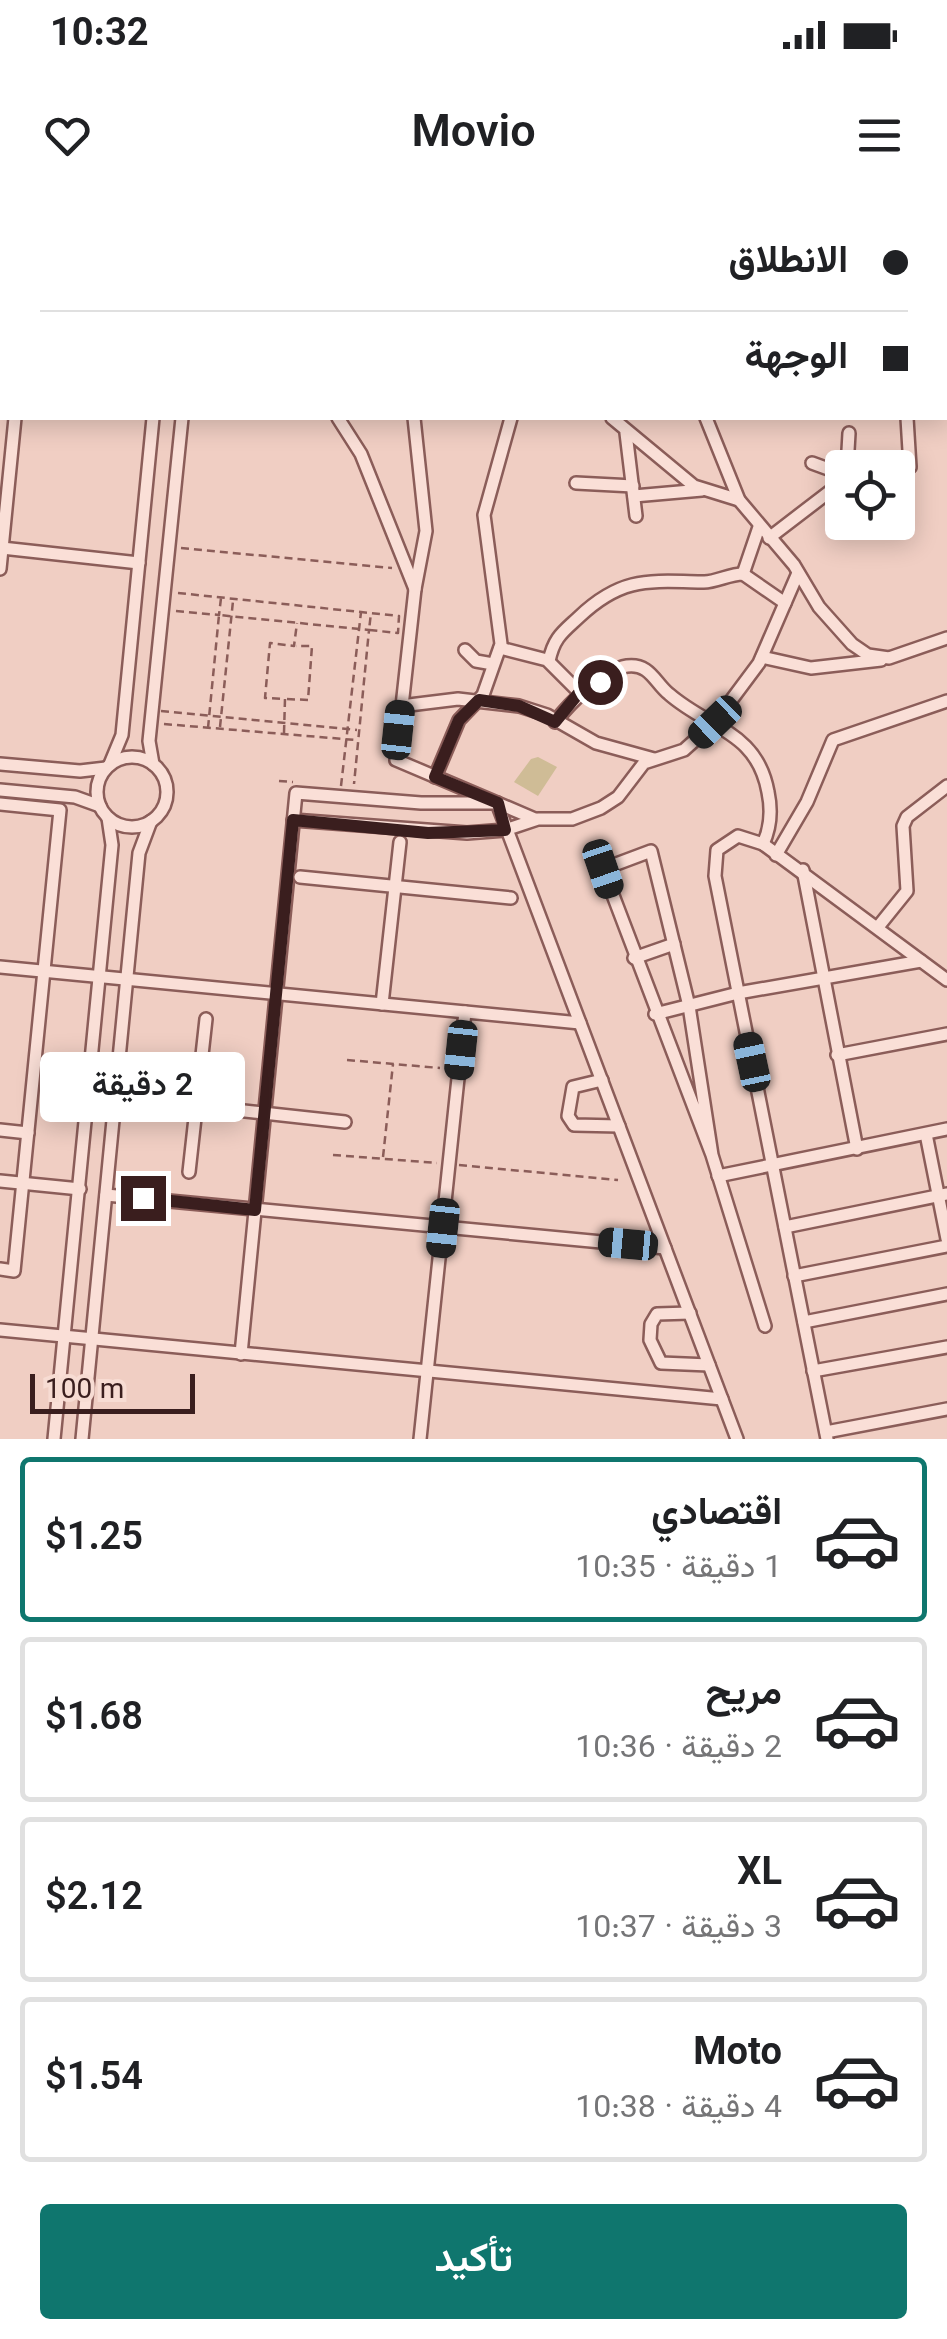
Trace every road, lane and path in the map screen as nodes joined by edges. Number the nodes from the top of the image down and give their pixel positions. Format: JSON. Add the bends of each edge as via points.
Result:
{"nodes":[{"id":1,"x":15,"y":420,"type":"edge"},
{"id":2,"x":153,"y":420,"type":"edge"},
{"id":3,"x":182,"y":420,"type":"edge"},
{"id":4,"x":339,"y":420,"type":"edge"},
{"id":5,"x":414,"y":420,"type":"edge"},
{"id":6,"x":511,"y":420,"type":"edge"},
{"id":7,"x":614,"y":420,"type":"edge"},
{"id":8,"x":707,"y":420,"type":"edge"},
{"id":9,"x":907,"y":420,"type":"edge"},
{"id":10,"x":626,"y":433,"type":"junction"},
{"id":11,"x":849,"y":433,"type":"dead end"},
{"id":12,"x":849,"y":450,"type":"edge"},
{"id":13,"x":909,"y":450,"type":"edge"},
{"id":14,"x":812,"y":463,"type":"dead end"},
{"id":15,"x":825,"y":470,"type":"edge"},
{"id":16,"x":576,"y":483,"type":"dead end"},
{"id":17,"x":702,"y":490,"type":"junction"},
{"id":18,"x":634,"y":491,"type":"junction"},
{"id":19,"x":825,"y":492,"type":"edge"},
{"id":20,"x":738,"y":500,"type":"junction"},
{"id":21,"x":636,"y":516,"type":"dead end"},
{"id":22,"x":760,"y":526,"type":"junction"},
{"id":23,"x":769,"y":538,"type":"junction"},
{"id":24,"x":170,"y":546,"type":"junction"},
{"id":25,"x":2,"y":548,"type":"edge"},
{"id":26,"x":139,"y":563,"type":"junction"},
{"id":27,"x":0,"y":570,"type":"edge"},
{"id":28,"x":406,"y":570,"type":"junction"},
{"id":29,"x":798,"y":572,"type":"junction"},
{"id":30,"x":743,"y":574,"type":"junction"},
{"id":31,"x":414,"y":588,"type":"junction"},
{"id":32,"x":166,"y":592,"type":"junction"},
{"id":33,"x":222,"y":598,"type":"junction"},
{"id":34,"x":234,"y":599,"type":"junction"},
{"id":35,"x":785,"y":603,"type":"junction"},
{"id":36,"x":164,"y":610,"type":"junction"},
{"id":37,"x":361,"y":612,"type":"junction"},
{"id":38,"x":371,"y":613,"type":"junction"},
{"id":39,"x":219,"y":615,"type":"junction"},
{"id":40,"x":232,"y":616,"type":"junction"},
{"id":41,"x":296,"y":623,"type":"junction"},
{"id":42,"x":359,"y":630,"type":"junction"},
{"id":43,"x":369,"y":630,"type":"junction"},
{"id":44,"x":947,"y":638,"type":"edge"},
{"id":45,"x":294,"y":646,"type":"junction"},
{"id":46,"x":500,"y":648,"type":"junction"},
{"id":47,"x":465,"y":650,"type":"dead end"},
{"id":48,"x":762,"y":657,"type":"junction"},
{"id":49,"x":890,"y":658,"type":"junction"},
{"id":50,"x":548,"y":660,"type":"junction"},
{"id":51,"x":493,"y":664,"type":"junction"},
{"id":52,"x":580,"y":693,"type":"junction"},
{"id":53,"x":286,"y":699,"type":"junction"},
{"id":54,"x":479,"y":700,"type":"junction"},
{"id":55,"x":947,"y":701,"type":"edge"},
{"id":56,"x":401,"y":706,"type":"junction"},
{"id":57,"x":209,"y":715,"type":"junction"},
{"id":58,"x":222,"y":716,"type":"junction"},
{"id":59,"x":153,"y":717,"type":"junction"},
{"id":60,"x":555,"y":722,"type":"junction"},
{"id":61,"x":715,"y":722,"type":"junction"},
{"id":62,"x":284,"y":723,"type":"junction"},
{"id":63,"x":208,"y":728,"type":"junction"},
{"id":64,"x":220,"y":729,"type":"junction"},
{"id":65,"x":348,"y":729,"type":"junction"},
{"id":66,"x":358,"y":730,"type":"junction"},
{"id":67,"x":284,"y":734,"type":"junction"},
{"id":68,"x":347,"y":740,"type":"junction"},
{"id":69,"x":357,"y":740,"type":"junction"},
{"id":70,"x":654,"y":758,"type":"junction"},
{"id":71,"x":0,"y":764,"type":"edge"},
{"id":72,"x":153,"y":764,"type":"junction"},
{"id":73,"x":108,"y":766,"type":"junction"},
{"id":74,"x":435,"y":777,"type":"junction"},
{"id":75,"x":947,"y":786,"type":"edge"},
{"id":76,"x":0,"y":790,"type":"edge"},
{"id":77,"x":346,"y":798,"type":"junction"},
{"id":78,"x":498,"y":803,"type":"junction"},
{"id":79,"x":0,"y":804,"type":"edge"},
{"id":80,"x":100,"y":806,"type":"junction"},
{"id":81,"x":108,"y":818,"type":"junction"},
{"id":82,"x":293,"y":820,"type":"junction"},
{"id":83,"x":536,"y":820,"type":"junction"},
{"id":84,"x":151,"y":821,"type":"junction"},
{"id":85,"x":505,"y":830,"type":"junction"},
{"id":86,"x":400,"y":842,"type":"dead end"},
{"id":87,"x":763,"y":844,"type":"junction"},
{"id":88,"x":776,"y":854,"type":"junction"},
{"id":89,"x":803,"y":870,"type":"junction"},
{"id":90,"x":300,"y":877,"type":"dead end"},
{"id":91,"x":395,"y":886,"type":"junction"},
{"id":92,"x":511,"y":898,"type":"dead end"},
{"id":93,"x":878,"y":927,"type":"junction"},
{"id":94,"x":674,"y":944,"type":"junction"},
{"id":95,"x":634,"y":958,"type":"junction"},
{"id":96,"x":921,"y":961,"type":"junction"},
{"id":97,"x":0,"y":967,"type":"edge"},
{"id":98,"x":44,"y":972,"type":"junction"},
{"id":99,"x":99,"y":977,"type":"junction"},
{"id":100,"x":825,"y":977,"type":"junction"},
{"id":101,"x":126,"y":980,"type":"junction"},
{"id":102,"x":947,"y":980,"type":"edge"},
{"id":103,"x":276,"y":994,"type":"junction"},
{"id":104,"x":738,"y":994,"type":"junction"},
{"id":105,"x":382,"y":1004,"type":"junction"},
{"id":106,"x":688,"y":1006,"type":"junction"},
{"id":107,"x":465,"y":1012,"type":"junction"},
{"id":108,"x":656,"y":1014,"type":"junction"},
{"id":109,"x":206,"y":1019,"type":"dead end"},
{"id":110,"x":580,"y":1023,"type":"junction"},
{"id":111,"x":947,"y":1034,"type":"edge"},
{"id":112,"x":837,"y":1055,"type":"junction"},
{"id":113,"x":346,"y":1060,"type":"dead end"},
{"id":114,"x":394,"y":1064,"type":"junction"},
{"id":115,"x":440,"y":1068,"type":"dead end"},
{"id":116,"x":602,"y":1080,"type":"junction"},
{"id":117,"x":126,"y":1098,"type":"dead end"},
{"id":118,"x":196,"y":1106,"type":"junction"},
{"id":119,"x":264,"y":1113,"type":"junction"},
{"id":120,"x":345,"y":1122,"type":"dead end"},
{"id":121,"x":619,"y":1126,"type":"junction"},
{"id":122,"x":0,"y":1130,"type":"edge"},
{"id":123,"x":947,"y":1130,"type":"edge"},
{"id":124,"x":28,"y":1133,"type":"junction"},
{"id":125,"x":926,"y":1134,"type":"junction"},
{"id":126,"x":857,"y":1148,"type":"junction"},
{"id":127,"x":333,"y":1155,"type":"dead end"},
{"id":128,"x":712,"y":1156,"type":"junction"},
{"id":129,"x":383,"y":1158,"type":"junction"},
{"id":130,"x":449,"y":1164,"type":"junction"},
{"id":131,"x":772,"y":1166,"type":"junction"},
{"id":132,"x":189,"y":1172,"type":"dead end"},
{"id":133,"x":718,"y":1176,"type":"junction"},
{"id":134,"x":618,"y":1180,"type":"dead end"},
{"id":135,"x":0,"y":1181,"type":"edge"},
{"id":136,"x":23,"y":1183,"type":"junction"},
{"id":137,"x":80,"y":1189,"type":"junction"},
{"id":138,"x":106,"y":1195,"type":"junction"},
{"id":139,"x":943,"y":1195,"type":"edge"},
{"id":140,"x":255,"y":1210,"type":"junction"},
{"id":141,"x":784,"y":1227,"type":"junction"},
{"id":142,"x":443,"y":1228,"type":"junction"},
{"id":143,"x":947,"y":1242,"type":"edge"},
{"id":144,"x":665,"y":1248,"type":"junction"},
{"id":145,"x":0,"y":1270,"type":"edge"},
{"id":146,"x":794,"y":1276,"type":"junction"},
{"id":147,"x":947,"y":1294,"type":"edge"},
{"id":148,"x":690,"y":1313,"type":"junction"},
{"id":149,"x":804,"y":1322,"type":"junction"},
{"id":150,"x":764,"y":1326,"type":"dead end"},
{"id":151,"x":0,"y":1330,"type":"edge"},
{"id":152,"x":64,"y":1336,"type":"junction"},
{"id":153,"x":92,"y":1339,"type":"junction"},
{"id":154,"x":947,"y":1346,"type":"edge"},
{"id":155,"x":241,"y":1354,"type":"junction"},
{"id":156,"x":709,"y":1365,"type":"junction"},
{"id":157,"x":813,"y":1371,"type":"junction"},
{"id":158,"x":428,"y":1372,"type":"junction"},
{"id":159,"x":722,"y":1400,"type":"junction"},
{"id":160,"x":947,"y":1409,"type":"edge"},
{"id":161,"x":826,"y":1436,"type":"edge"},
{"id":162,"x":54,"y":1439,"type":"edge"},
{"id":163,"x":82,"y":1439,"type":"edge"},
{"id":164,"x":420,"y":1439,"type":"edge"},
{"id":165,"x":737,"y":1439,"type":"edge"}],
"edges":[{"from":1,"to":25,"type":"street"},
{"from":2,"to":26,"type":"street"},
{"from":3,"to":24,"type":"street"},
{"from":4,"to":28,"type":"street","via":[[361,454]]},
{"from":5,"to":31,"type":"street","via":[[426,530]]},
{"from":6,"to":46,"type":"street","via":[[484,515]]},
{"from":7,"to":10,"type":"street"},
{"from":8,"to":20,"type":"street"},
{"from":9,"to":13,"type":"street"},
{"from":10,"to":17,"type":"street"},
{"from":10,"to":18,"type":"street"},
{"from":11,"to":12,"type":"street"},
{"from":14,"to":15,"type":"street"},
{"from":16,"to":18,"type":"street"},
{"from":17,"to":18,"type":"street"},
{"from":17,"to":20,"type":"street"},
{"from":18,"to":21,"type":"street"},
{"from":19,"to":23,"type":"street"},
{"from":20,"to":22,"type":"street"},
{"from":22,"to":23,"type":"street"},
{"from":22,"to":30,"type":"street"},
{"from":23,"to":29,"type":"street"},
{"from":24,"to":28,"type":"path"},
{"from":24,"to":32,"type":"street"},
{"from":25,"to":26,"type":"street"},
{"from":25,"to":27,"type":"street"},
{"from":26,"to":73,"type":"street","via":[[122,735]]},
{"from":28,"to":31,"type":"street"},
{"from":29,"to":35,"type":"street"},
{"from":29,"to":49,"type":"street","via":[[852,644]]},
{"from":30,"to":35,"type":"street"},
{"from":30,"to":50,"type":"street","via":[[706,582],[661,579],[615,591],[562,629]]},
{"from":31,"to":56,"type":"street"},
{"from":32,"to":33,"type":"path"},
{"from":32,"to":36,"type":"street"},
{"from":33,"to":34,"type":"path"},
{"from":33,"to":39,"type":"path"},
{"from":34,"to":37,"type":"path"},
{"from":34,"to":40,"type":"path"},
{"from":35,"to":48,"type":"street"},
{"from":36,"to":39,"type":"path"},
{"from":36,"to":59,"type":"street"},
{"from":37,"to":38,"type":"path"},
{"from":37,"to":42,"type":"path"},
{"from":38,"to":43,"type":"path"},
{"from":38,"to":43,"type":"path","via":[[399,616],[398,633]]},
{"from":39,"to":40,"type":"path"},
{"from":39,"to":57,"type":"path"},
{"from":40,"to":41,"type":"path"},
{"from":40,"to":58,"type":"path"},
{"from":41,"to":42,"type":"path"},
{"from":41,"to":45,"type":"path"},
{"from":42,"to":43,"type":"path"},
{"from":42,"to":65,"type":"path"},
{"from":43,"to":66,"type":"path"},
{"from":44,"to":49,"type":"street"},
{"from":45,"to":53,"type":"path","via":[[312,646],[308,700]]},
{"from":45,"to":53,"type":"path","via":[[270,643],[265,698]]},
{"from":46,"to":50,"type":"street"},
{"from":46,"to":51,"type":"street"},
{"from":47,"to":51,"type":"street"},
{"from":48,"to":49,"type":"street","via":[[811,668]]},
{"from":48,"to":61,"type":"street"},
{"from":50,"to":52,"type":"street"},
{"from":51,"to":54,"type":"street"},
{"from":52,"to":60,"type":"street"},
{"from":52,"to":61,"type":"street","via":[[631,666],[650,672],[667,693]]},
{"from":53,"to":62,"type":"path"},
{"from":54,"to":56,"type":"street"},
{"from":54,"to":60,"type":"street","via":[[519,706]]},
{"from":54,"to":74,"type":"street","via":[[459,720]]},
{"from":55,"to":88,"type":"street","via":[[833,740]]},
{"from":56,"to":74,"type":"street","via":[[396,760]]},
{"from":57,"to":58,"type":"path"},
{"from":57,"to":59,"type":"path"},
{"from":57,"to":63,"type":"path"},
{"from":58,"to":62,"type":"path"},
{"from":58,"to":64,"type":"path"},
{"from":59,"to":63,"type":"path"},
{"from":59,"to":72,"type":"street"},
{"from":60,"to":70,"type":"street","via":[[596,743]]},
{"from":61,"to":70,"type":"street","via":[[684,750]]},
{"from":61,"to":87,"type":"street","via":[[762,764],[771,812]]},
{"from":62,"to":65,"type":"path"},
{"from":62,"to":67,"type":"path"},
{"from":63,"to":64,"type":"path"},
{"from":64,"to":67,"type":"path"},
{"from":65,"to":66,"type":"path"},
{"from":65,"to":68,"type":"path"},
{"from":66,"to":69,"type":"path"},
{"from":67,"to":68,"type":"path"},
{"from":68,"to":69,"type":"path"},
{"from":68,"to":77,"type":"path"},
{"from":69,"to":77,"type":"path"},
{"from":70,"to":83,"type":"street","via":[[601,808],[572,819]]},
{"from":71,"to":73,"type":"street","via":[[80,771]]},
{"from":72,"to":73,"type":"street","via":[[127,757]]},
{"from":72,"to":84,"type":"street","via":[[167,793]]},
{"from":73,"to":80,"type":"street","via":[[97,788]]},
{"from":74,"to":78,"type":"street"},
{"from":75,"to":93,"type":"street","via":[[907,817],[901,837],[907,891]]},
{"from":76,"to":80,"type":"street"},
{"from":77,"to":78,"type":"street"},
{"from":77,"to":82,"type":"street","via":[[296,793]]},
{"from":78,"to":83,"type":"street"},
{"from":78,"to":85,"type":"street"},
{"from":79,"to":98,"type":"street","via":[[60,810]]},
{"from":80,"to":81,"type":"street"},
{"from":81,"to":84,"type":"street","via":[[129,826]]},
{"from":81,"to":99,"type":"street","via":[[112,846]]},
{"from":82,"to":85,"type":"street","via":[[428,833]]},
{"from":82,"to":103,"type":"street"},
{"from":83,"to":85,"type":"street"},
{"from":84,"to":101,"type":"street","via":[[139,853]]},
{"from":85,"to":110,"type":"street"},
{"from":86,"to":91,"type":"street"},
{"from":87,"to":88,"type":"street"},
{"from":87,"to":104,"type":"street","via":[[738,836],[721,844],[716,858]]},
{"from":88,"to":89,"type":"street"},
{"from":89,"to":93,"type":"street"},
{"from":89,"to":100,"type":"street"},
{"from":90,"to":91,"type":"street"},
{"from":91,"to":92,"type":"street"},
{"from":91,"to":105,"type":"street"},
{"from":93,"to":96,"type":"street"},
{"from":94,"to":95,"type":"street"},
{"from":94,"to":95,"type":"street","via":[[653,852],[604,866]]},
{"from":94,"to":106,"type":"street"},
{"from":95,"to":108,"type":"street"},
{"from":96,"to":100,"type":"street"},
{"from":96,"to":102,"type":"street"},
{"from":97,"to":98,"type":"street"},
{"from":98,"to":99,"type":"street"},
{"from":98,"to":124,"type":"street"},
{"from":99,"to":101,"type":"street"},
{"from":99,"to":137,"type":"street"},
{"from":100,"to":104,"type":"street"},
{"from":100,"to":112,"type":"street"},
{"from":101,"to":103,"type":"street"},
{"from":101,"to":138,"type":"street"},
{"from":103,"to":105,"type":"street"},
{"from":103,"to":119,"type":"street"},
{"from":104,"to":106,"type":"street"},
{"from":104,"to":131,"type":"street"},
{"from":105,"to":107,"type":"street"},
{"from":106,"to":108,"type":"street"},
{"from":106,"to":128,"type":"street"},
{"from":107,"to":110,"type":"street"},
{"from":107,"to":130,"type":"street"},
{"from":108,"to":128,"type":"street"},
{"from":109,"to":118,"type":"street"},
{"from":110,"to":116,"type":"street"},
{"from":111,"to":112,"type":"street"},
{"from":112,"to":126,"type":"street"},
{"from":113,"to":114,"type":"path"},
{"from":114,"to":115,"type":"path"},
{"from":114,"to":129,"type":"path"},
{"from":116,"to":121,"type":"street"},
{"from":116,"to":121,"type":"street","via":[[573,1087],[568,1116],[574,1125]]},
{"from":117,"to":118,"type":"street"},
{"from":118,"to":119,"type":"street"},
{"from":118,"to":132,"type":"street"},
{"from":119,"to":120,"type":"street"},
{"from":119,"to":140,"type":"street"},
{"from":121,"to":144,"type":"street"},
{"from":122,"to":124,"type":"street"},
{"from":123,"to":125,"type":"street"},
{"from":124,"to":136,"type":"street"},
{"from":125,"to":126,"type":"street"},
{"from":125,"to":139,"type":"street"},
{"from":126,"to":131,"type":"street"},
{"from":127,"to":129,"type":"path"},
{"from":128,"to":133,"type":"street"},
{"from":129,"to":130,"type":"path"},
{"from":130,"to":134,"type":"path"},
{"from":130,"to":142,"type":"street"},
{"from":131,"to":133,"type":"street"},
{"from":131,"to":141,"type":"street"},
{"from":133,"to":150,"type":"street"},
{"from":135,"to":136,"type":"street"},
{"from":136,"to":137,"type":"street"},
{"from":136,"to":145,"type":"street","via":[[14,1271]]},
{"from":137,"to":152,"type":"street"},
{"from":138,"to":140,"type":"street"},
{"from":138,"to":153,"type":"street"},
{"from":139,"to":141,"type":"street"},
{"from":139,"to":143,"type":"street"},
{"from":140,"to":142,"type":"street"},
{"from":140,"to":155,"type":"street"},
{"from":141,"to":146,"type":"street"},
{"from":142,"to":144,"type":"street"},
{"from":142,"to":158,"type":"street"},
{"from":143,"to":146,"type":"street"},
{"from":144,"to":148,"type":"street"},
{"from":146,"to":149,"type":"street"},
{"from":147,"to":149,"type":"street"},
{"from":148,"to":156,"type":"street"},
{"from":148,"to":156,"type":"street","via":[[657,1314],[651,1324],[655,1354],[672,1366]]},
{"from":149,"to":157,"type":"street"},
{"from":151,"to":152,"type":"street"},
{"from":152,"to":153,"type":"street"},
{"from":152,"to":162,"type":"street"},
{"from":153,"to":155,"type":"street"},
{"from":153,"to":163,"type":"street"},
{"from":154,"to":157,"type":"street"},
{"from":155,"to":158,"type":"street"},
{"from":156,"to":159,"type":"street"},
{"from":157,"to":161,"type":"street"},
{"from":158,"to":159,"type":"street"},
{"from":158,"to":164,"type":"street"},
{"from":159,"to":165,"type":"street"},
{"from":160,"to":161,"type":"street"}]}
